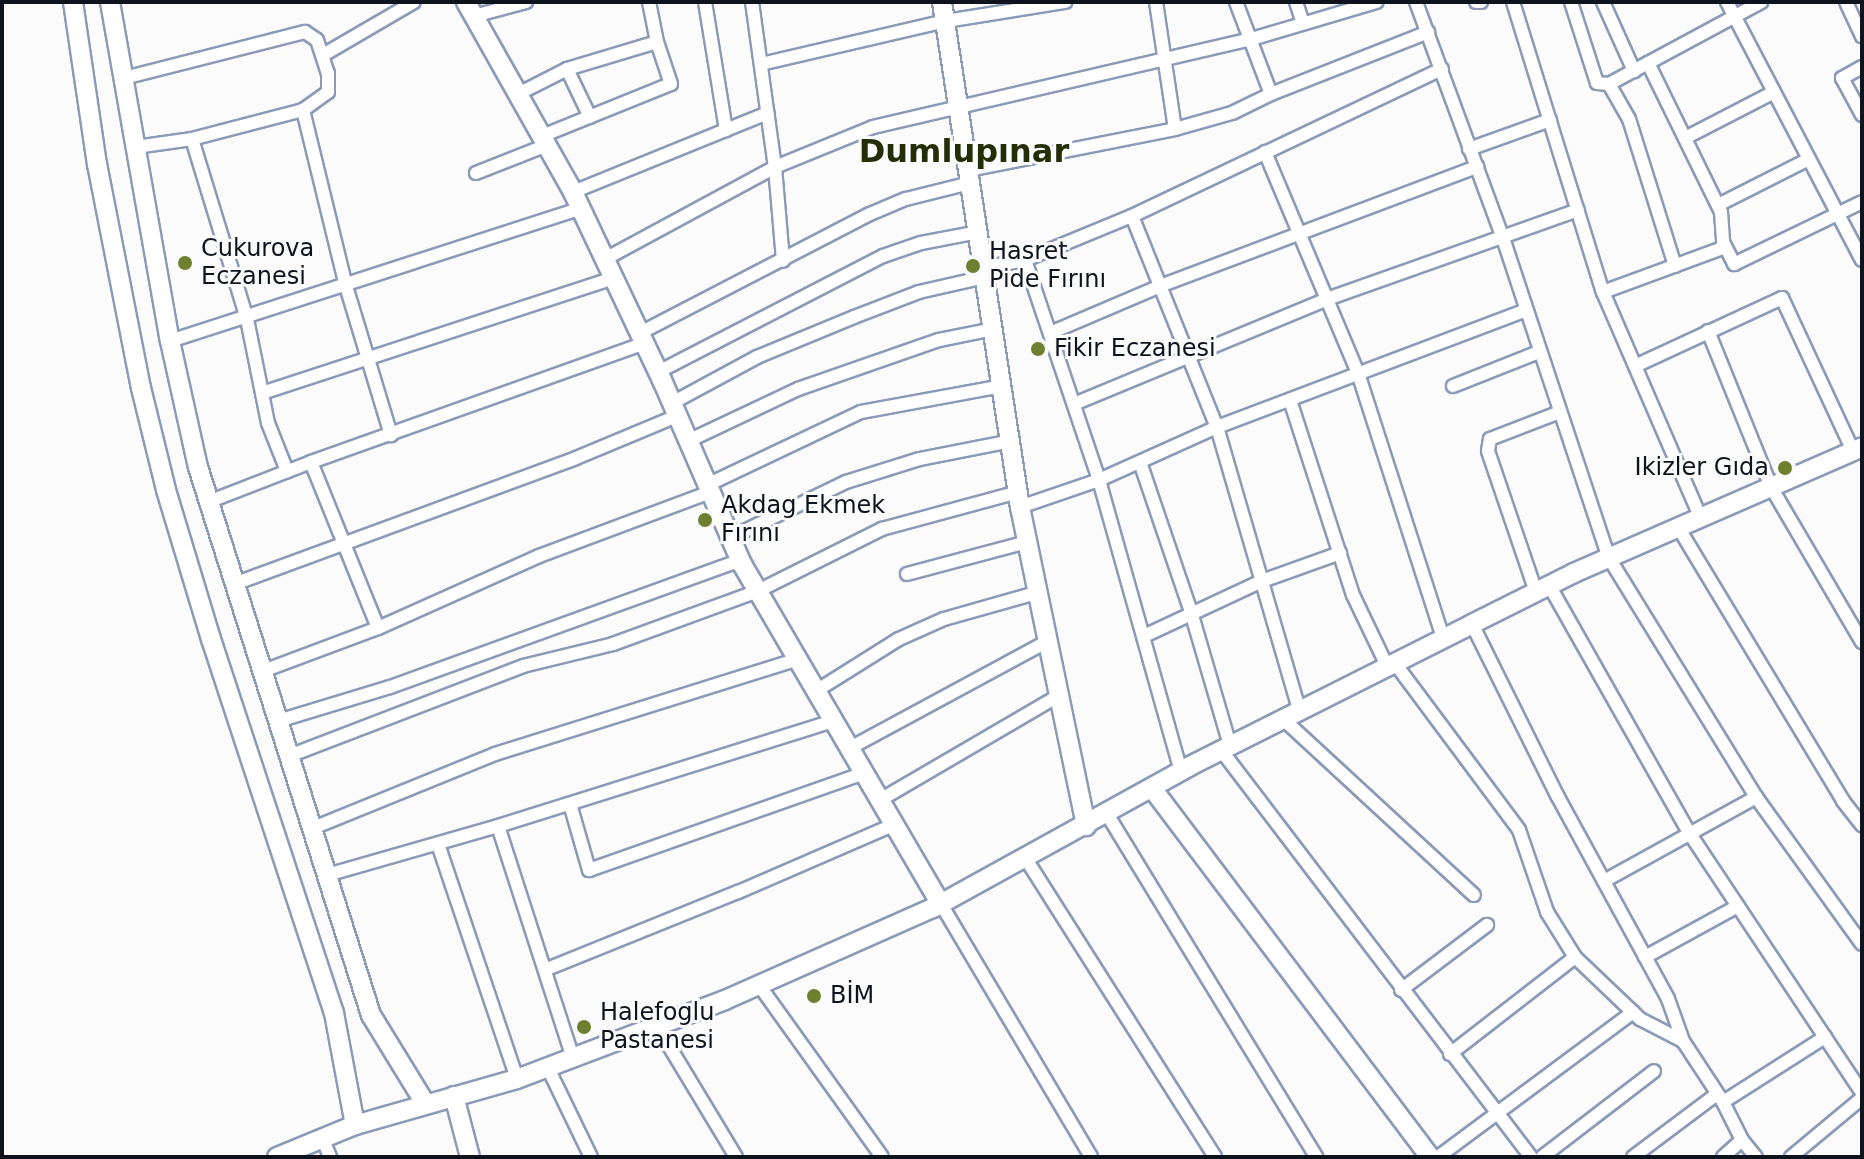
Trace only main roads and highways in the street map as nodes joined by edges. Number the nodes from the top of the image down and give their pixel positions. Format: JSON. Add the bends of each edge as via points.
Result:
{"nodes":[{"id":1,"x":73,"y":2,"type":"edge"},
{"id":2,"x":110,"y":2,"type":"edge"},
{"id":3,"x":942,"y":2,"type":"edge"},
{"id":4,"x":470,"y":9,"type":"edge"},
{"id":5,"x":1858,"y":449,"type":"edge"},
{"id":6,"x":1152,"y":788,"type":"junction"},
{"id":7,"x":1086,"y":826,"type":"junction"},
{"id":8,"x":941,"y":904,"type":"junction"},
{"id":9,"x":454,"y":1096,"type":"junction"},
{"id":10,"x":425,"y":1103,"type":"junction"},
{"id":11,"x":355,"y":1125,"type":"junction"},
{"id":12,"x":277,"y":1157,"type":"edge"},
{"id":13,"x":470,"y":1157,"type":"edge"},
{"id":14,"x":1430,"y":1157,"type":"edge"}],
"edges":[{"from":1,"to":11,"type":"main road","via":[[97,164],[151,432],[220,668],[334,1013]]},
{"from":2,"to":10,"type":"main road","via":[[170,341],[208,502],[371,1015]]},
{"from":3,"to":7,"type":"main road","via":[[1019,500]]},
{"from":4,"to":8,"type":"main road","via":[[577,200],[740,560]]},
{"from":5,"to":6,"type":"main road","via":[[1542,589]]},
{"from":6,"to":7,"type":"main road"},
{"from":6,"to":14,"type":"main road"},
{"from":7,"to":8,"type":"main road"},
{"from":8,"to":9,"type":"main road","via":[[657,1026],[517,1079]]},
{"from":9,"to":10,"type":"main road"},
{"from":9,"to":13,"type":"main road"},
{"from":10,"to":11,"type":"main road"},
{"from":11,"to":12,"type":"main road"}]}
